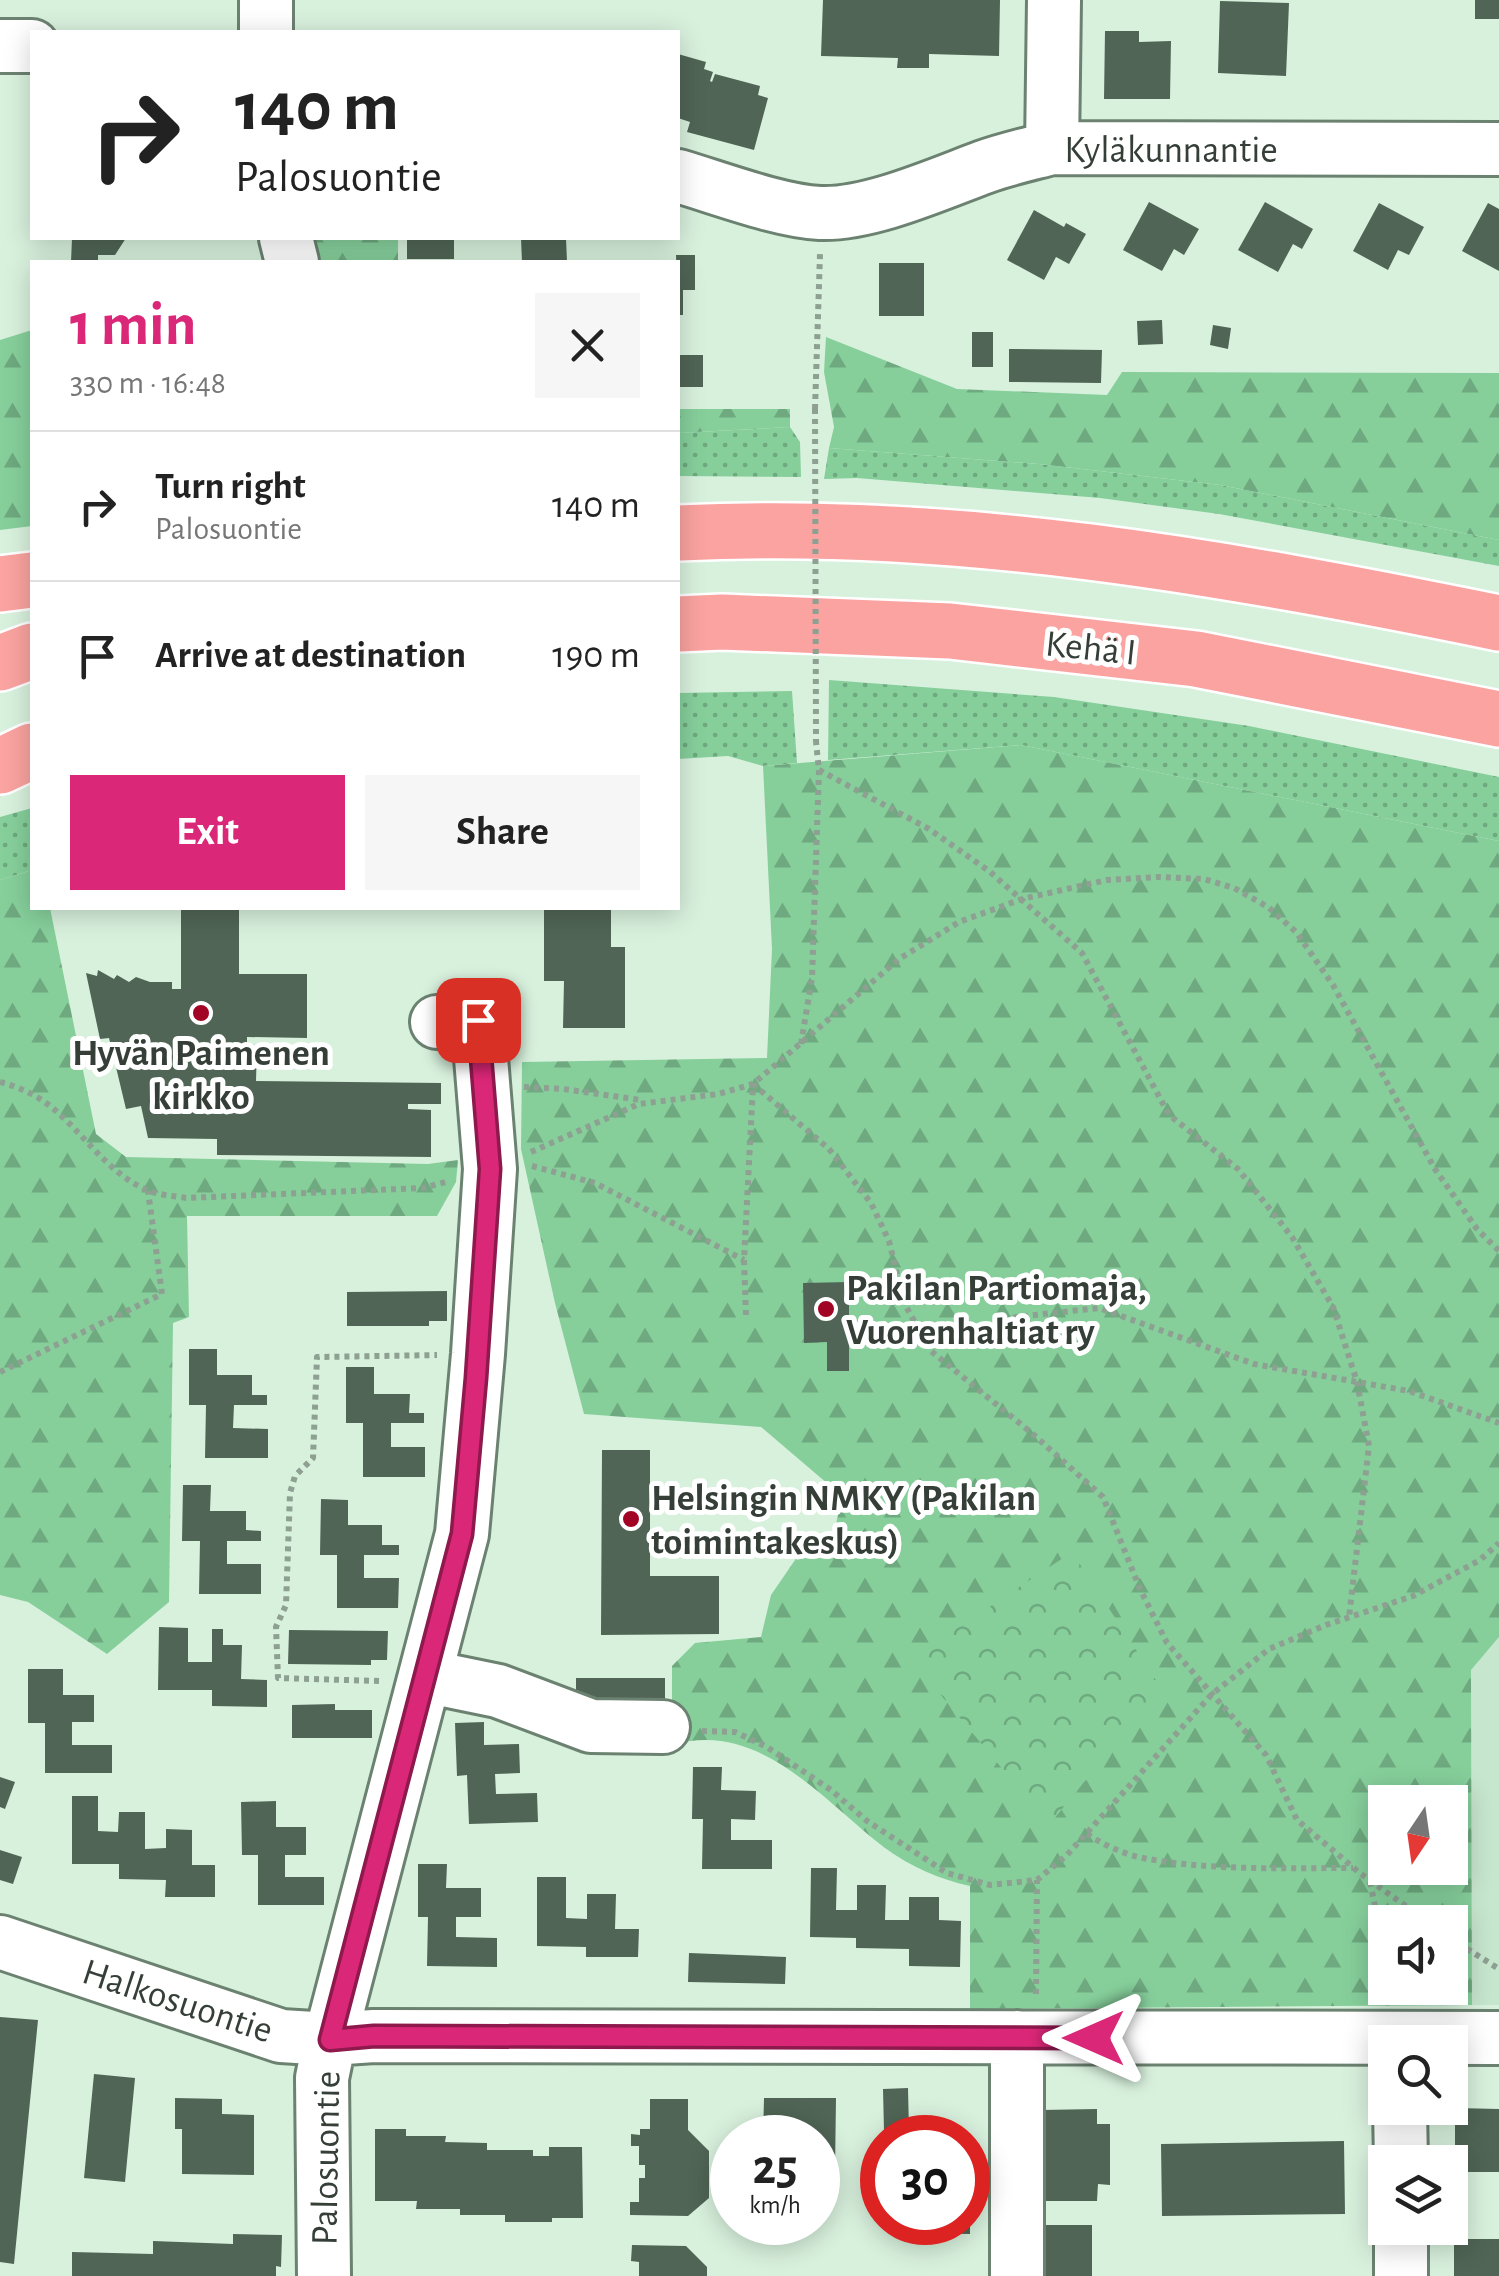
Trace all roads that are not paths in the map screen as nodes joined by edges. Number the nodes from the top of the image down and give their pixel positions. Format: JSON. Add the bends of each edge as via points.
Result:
{"nodes":[{"id":1,"x":266,"y":0,"type":"edge"},
{"id":2,"x":1054,"y":0,"type":"edge"},
{"id":3,"x":266,"y":30,"type":"edge"},
{"id":4,"x":0,"y":46,"type":"edge"},
{"id":5,"x":30,"y":46,"type":"edge"},
{"id":6,"x":1052,"y":148,"type":"junction"},
{"id":7,"x":1499,"y":150,"type":"edge"},
{"id":8,"x":680,"y":177,"type":"edge"},
{"id":9,"x":693,"y":531,"type":"edge"},
{"id":10,"x":30,"y":580,"type":"edge"},
{"id":11,"x":0,"y":584,"type":"edge"},
{"id":12,"x":1499,"y":623,"type":"edge"},
{"id":13,"x":680,"y":624,"type":"edge"},
{"id":14,"x":30,"y":653,"type":"edge"},
{"id":15,"x":0,"y":663,"type":"edge"},
{"id":16,"x":1499,"y":718,"type":"edge"},
{"id":17,"x":30,"y":748,"type":"edge"},
{"id":18,"x":30,"y":749,"type":"edge"},
{"id":19,"x":0,"y":756,"type":"edge"},
{"id":20,"x":0,"y":766,"type":"edge"},
{"id":21,"x":437,"y":1022,"type":"dead end"},
{"id":22,"x":424,"y":1679,"type":"junction"},
{"id":23,"x":654,"y":1727,"type":"road end"},
{"id":24,"x":0,"y":1942,"type":"edge"},
{"id":25,"x":1026,"y":2025,"type":"junction"},
{"id":26,"x":330,"y":2040,"type":"junction"},
{"id":27,"x":1368,"y":2040,"type":"edge"},
{"id":28,"x":1401,"y":2245,"type":"edge"},
{"id":29,"x":324,"y":2276,"type":"edge"},
{"id":30,"x":1017,"y":2276,"type":"edge"},
{"id":31,"x":1401,"y":2276,"type":"edge"}],
"edges":[{"from":1,"to":3,"type":"street"},
{"from":2,"to":6,"type":"street"},
{"from":4,"to":5,"type":"street"},
{"from":6,"to":7,"type":"street","name":"Kyläkunnantie"},
{"from":6,"to":8,"type":"street","name":"Kyläkunnantie","via":[[880,204],[821,213]]},
{"from":9,"to":12,"type":"highway","via":[[854,532],[1094,552]]},
{"from":10,"to":11,"type":"highway"},
{"from":13,"to":16,"type":"highway","name":"Kehä I","via":[[950,632],[1196,659]]},
{"from":14,"to":15,"type":"highway"},
{"from":17,"to":19,"type":"highway"},
{"from":18,"to":20,"type":"highway"},
{"from":21,"to":22,"type":"street","name":"Palosuontie","via":[[478,1020],[483,1085],[501,1165],[462,1534]]},
{"from":22,"to":23,"type":"street","via":[[498,1691],[591,1726]]},
{"from":22,"to":26,"type":"street","name":"Palosuontie"},
{"from":24,"to":26,"type":"street","name":"Halkosuontie","via":[[280,2036]]},
{"from":25,"to":26,"type":"street","name":"Halkosuontie"},
{"from":25,"to":27,"type":"street","name":"Halkosuontie"},
{"from":25,"to":30,"type":"street"},
{"from":26,"to":29,"type":"street","name":"Palosuontie","via":[[322,2078]]},
{"from":28,"to":31,"type":"street"}]}
